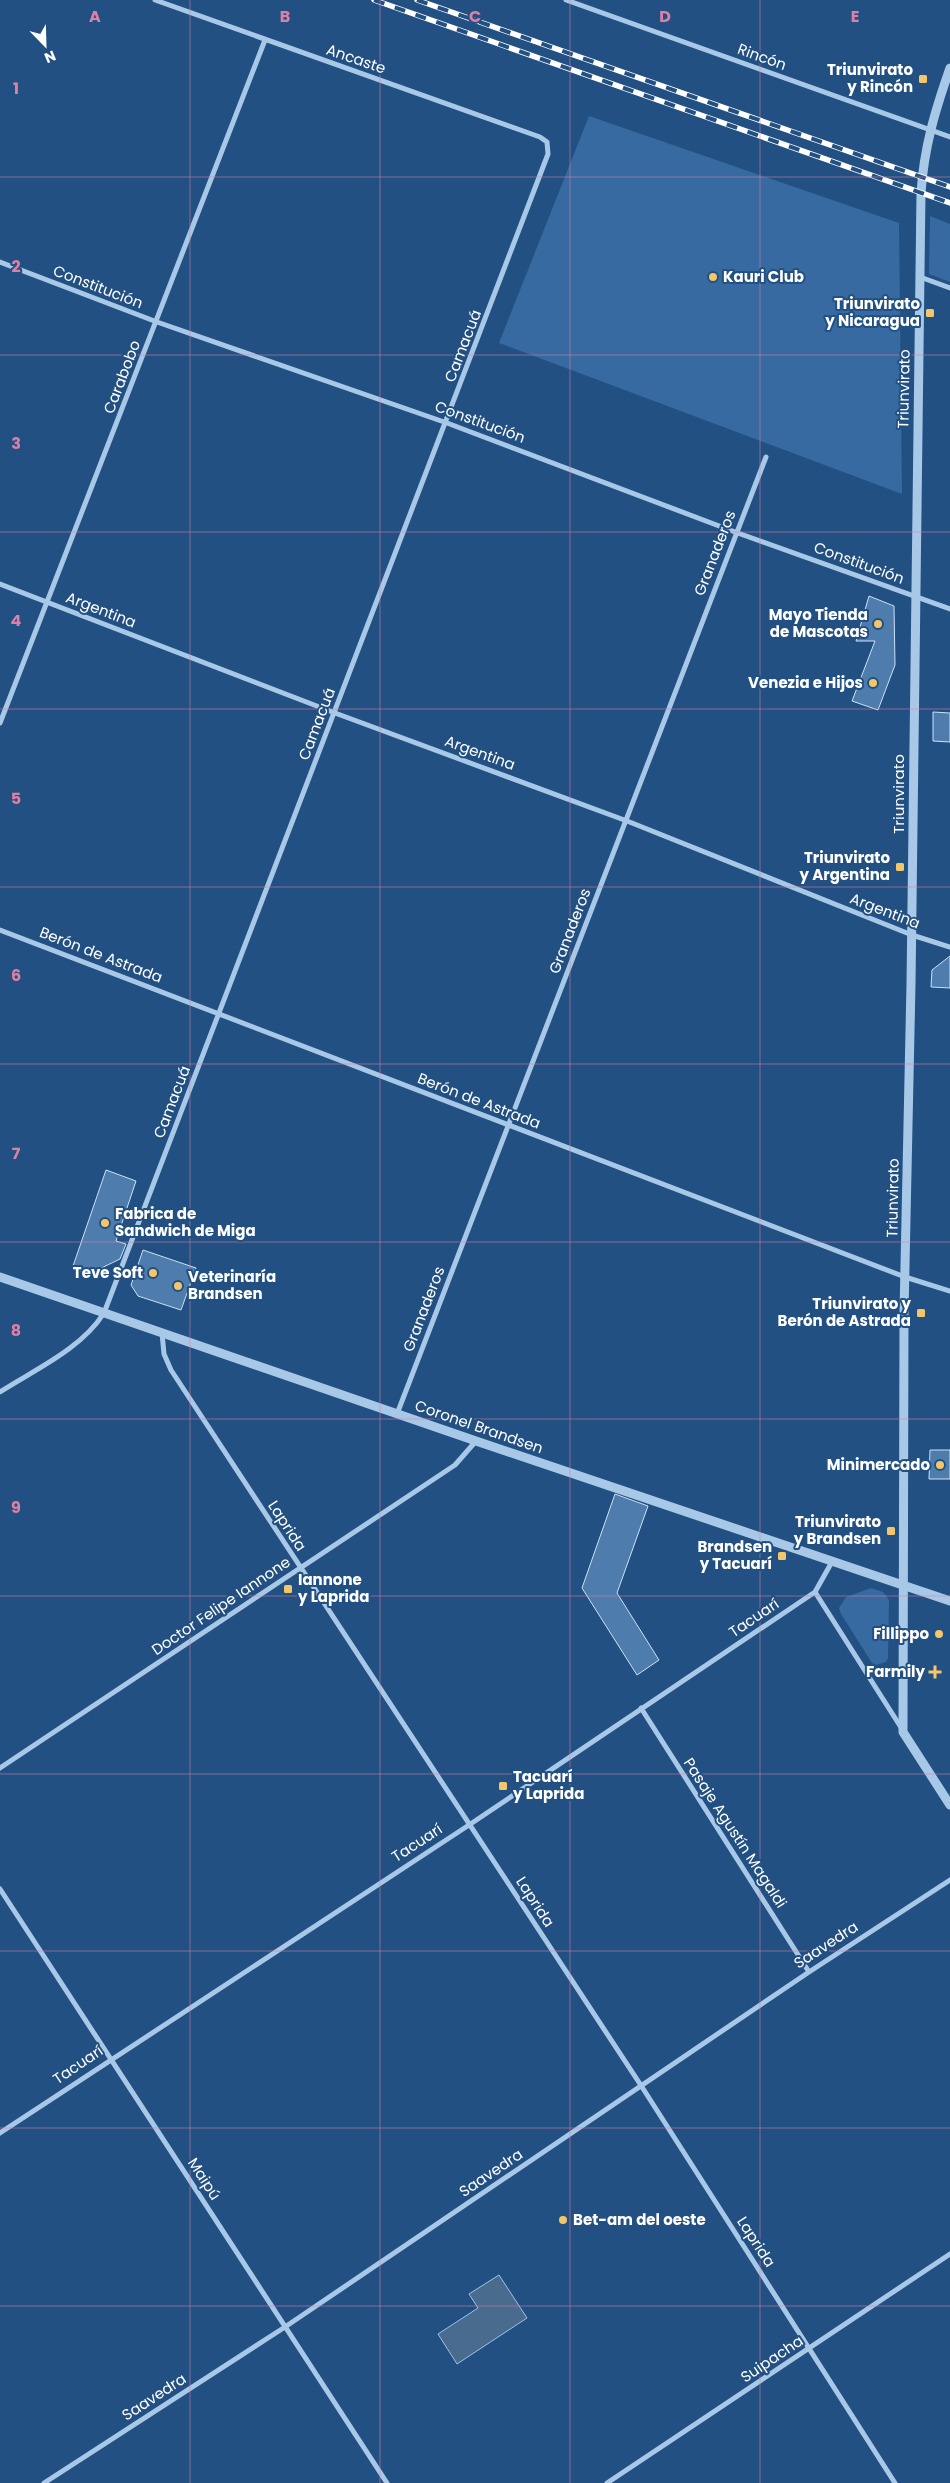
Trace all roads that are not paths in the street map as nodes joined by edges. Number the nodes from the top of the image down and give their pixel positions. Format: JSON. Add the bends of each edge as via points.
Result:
{"nodes":[{"id":1,"x":155,"y":0,"type":"edge"},
{"id":2,"x":566,"y":0,"type":"edge"},
{"id":3,"x":265,"y":40,"type":"junction"},
{"id":4,"x":950,"y":68,"type":"edge"},
{"id":5,"x":929,"y":130,"type":"junction"},
{"id":6,"x":950,"y":137,"type":"edge"},
{"id":7,"x":547,"y":142,"type":"joint"},
{"id":8,"x":0,"y":262,"type":"edge"},
{"id":9,"x":918,"y":277,"type":"junction"},
{"id":10,"x":950,"y":288,"type":"edge"},
{"id":11,"x":156,"y":322,"type":"junction"},
{"id":12,"x":447,"y":423,"type":"junction"},
{"id":13,"x":766,"y":457,"type":"dead end"},
{"id":14,"x":735,"y":532,"type":"junction"},
{"id":15,"x":0,"y":584,"type":"edge"},
{"id":16,"x":914,"y":596,"type":"junction"},
{"id":17,"x":46,"y":602,"type":"junction"},
{"id":18,"x":950,"y":609,"type":"edge"},
{"id":19,"x":335,"y":713,"type":"junction"},
{"id":20,"x":0,"y":723,"type":"edge"},
{"id":21,"x":627,"y":821,"type":"junction"},
{"id":22,"x":0,"y":930,"type":"edge"},
{"id":23,"x":912,"y":935,"type":"junction"},
{"id":24,"x":950,"y":947,"type":"edge"},
{"id":25,"x":220,"y":1013,"type":"junction"},
{"id":26,"x":508,"y":1126,"type":"junction"},
{"id":27,"x":0,"y":1276,"type":"edge"},
{"id":28,"x":905,"y":1277,"type":"junction"},
{"id":29,"x":950,"y":1291,"type":"edge"},
{"id":30,"x":104,"y":1313,"type":"junction"},
{"id":31,"x":162,"y":1333,"type":"junction"},
{"id":32,"x":0,"y":1392,"type":"edge"},
{"id":33,"x":397,"y":1414,"type":"junction"},
{"id":34,"x":476,"y":1441,"type":"junction"},
{"id":35,"x":833,"y":1560,"type":"junction"},
{"id":36,"x":300,"y":1568,"type":"junction"},
{"id":37,"x":903,"y":1584,"type":"junction"},
{"id":38,"x":816,"y":1592,"type":"junction"},
{"id":39,"x":950,"y":1601,"type":"edge"},
{"id":40,"x":641,"y":1708,"type":"junction"},
{"id":41,"x":903,"y":1732,"type":"junction"},
{"id":42,"x":0,"y":1768,"type":"edge"},
{"id":43,"x":950,"y":1805,"type":"edge"},
{"id":44,"x":468,"y":1824,"type":"junction"},
{"id":45,"x":950,"y":1880,"type":"edge"},
{"id":46,"x":0,"y":1889,"type":"edge"},
{"id":47,"x":809,"y":1972,"type":"junction"},
{"id":48,"x":110,"y":2058,"type":"junction"},
{"id":49,"x":642,"y":2087,"type":"junction"},
{"id":50,"x":0,"y":2133,"type":"edge"},
{"id":51,"x":950,"y":2254,"type":"edge"},
{"id":52,"x":285,"y":2327,"type":"junction"},
{"id":53,"x":809,"y":2349,"type":"junction"},
{"id":54,"x":44,"y":2483,"type":"edge"},
{"id":55,"x":387,"y":2483,"type":"edge"},
{"id":56,"x":607,"y":2483,"type":"edge"},
{"id":57,"x":895,"y":2483,"type":"edge"}],
"edges":[{"from":1,"to":3,"type":"street","name":"Ancaste"},
{"from":2,"to":5,"type":"street","name":"Rincón"},
{"from":3,"to":7,"type":"street","name":"Ancaste"},
{"from":3,"to":11,"type":"street","name":"Carabobo"},
{"from":4,"to":5,"type":"street","name":"Triunvirato"},
{"from":5,"to":6,"type":"street","name":"Rincón"},
{"from":5,"to":9,"type":"street","name":"Triunvirato","via":[[922,177]]},
{"from":7,"to":12,"type":"street","name":"Camacuá","via":[[548,154]]},
{"from":8,"to":11,"type":"street","name":"Constitución"},
{"from":9,"to":10,"type":"street"},
{"from":9,"to":16,"type":"street","name":"Triunvirato"},
{"from":11,"to":12,"type":"street","name":"Constitución"},
{"from":11,"to":17,"type":"street","name":"Carabobo"},
{"from":12,"to":14,"type":"street","name":"Constitución"},
{"from":12,"to":19,"type":"street","name":"Camacuá"},
{"from":13,"to":14,"type":"street","name":"Granaderos"},
{"from":14,"to":16,"type":"street","name":"Constitución"},
{"from":14,"to":21,"type":"street","name":"Granaderos"},
{"from":15,"to":17,"type":"street","name":"Argentina"},
{"from":16,"to":18,"type":"street","name":"Constitución"},
{"from":16,"to":23,"type":"street","name":"Triunvirato"},
{"from":17,"to":19,"type":"street","name":"Argentina"},
{"from":17,"to":20,"type":"street","name":"Carabobo"},
{"from":19,"to":21,"type":"street","name":"Argentina"},
{"from":19,"to":25,"type":"street","name":"Camacuá"},
{"from":21,"to":23,"type":"street","name":"Argentina"},
{"from":21,"to":26,"type":"street","name":"Granaderos"},
{"from":22,"to":25,"type":"street","name":"Berón de Astrada"},
{"from":23,"to":24,"type":"street","name":"Argentina"},
{"from":23,"to":28,"type":"street","name":"Triunvirato"},
{"from":25,"to":26,"type":"street","name":"Berón de Astrada"},
{"from":25,"to":30,"type":"street","name":"Camacuá"},
{"from":26,"to":28,"type":"street","name":"Berón de Astrada"},
{"from":26,"to":33,"type":"street","name":"Granaderos"},
{"from":27,"to":30,"type":"street","name":"Coronel Brandsen"},
{"from":28,"to":29,"type":"street","name":"Berón de Astrada"},
{"from":28,"to":37,"type":"street","name":"Triunvirato"},
{"from":30,"to":31,"type":"street","name":"Coronel Brandsen"},
{"from":30,"to":32,"type":"street","name":"Camacuá","via":[[82,1340]]},
{"from":31,"to":33,"type":"street","name":"Coronel Brandsen"},
{"from":31,"to":36,"type":"street","name":"Laprida","via":[[164,1354],[171,1370]]},
{"from":33,"to":34,"type":"street","name":"Coronel Brandsen"},
{"from":34,"to":35,"type":"street","name":"Coronel Brandsen"},
{"from":34,"to":36,"type":"street","name":"Doctor Felipe Iannone","via":[[455,1464]]},
{"from":35,"to":37,"type":"street","name":"Coronel Brandsen"},
{"from":35,"to":38,"type":"street","name":"Tacuarí"},
{"from":36,"to":42,"type":"street","name":"Doctor Felipe Iannone"},
{"from":36,"to":44,"type":"street","name":"Laprida"},
{"from":37,"to":39,"type":"street","name":"Coronel Brandsen"},
{"from":37,"to":41,"type":"street","name":"Triunvirato"},
{"from":38,"to":40,"type":"street","name":"Tacuarí"},
{"from":38,"to":41,"type":"street"},
{"from":40,"to":44,"type":"street","name":"Tacuarí"},
{"from":40,"to":47,"type":"street","name":"Pasaje Agustín Magaldi"},
{"from":41,"to":43,"type":"street"},
{"from":44,"to":48,"type":"street","name":"Tacuarí"},
{"from":44,"to":49,"type":"street","name":"Laprida"},
{"from":45,"to":47,"type":"street","name":"Saavedra"},
{"from":46,"to":48,"type":"street","name":"Maipú"},
{"from":47,"to":49,"type":"street","name":"Saavedra"},
{"from":48,"to":50,"type":"street","name":"Tacuarí"},
{"from":48,"to":52,"type":"street","name":"Maipú"},
{"from":49,"to":52,"type":"street","name":"Saavedra"},
{"from":49,"to":53,"type":"street","name":"Laprida"},
{"from":51,"to":53,"type":"street","name":"Suipacha"},
{"from":52,"to":54,"type":"street","name":"Saavedra"},
{"from":52,"to":55,"type":"street","name":"Maipú"},
{"from":53,"to":56,"type":"street","name":"Suipacha"},
{"from":53,"to":57,"type":"street","name":"Laprida"}]}
